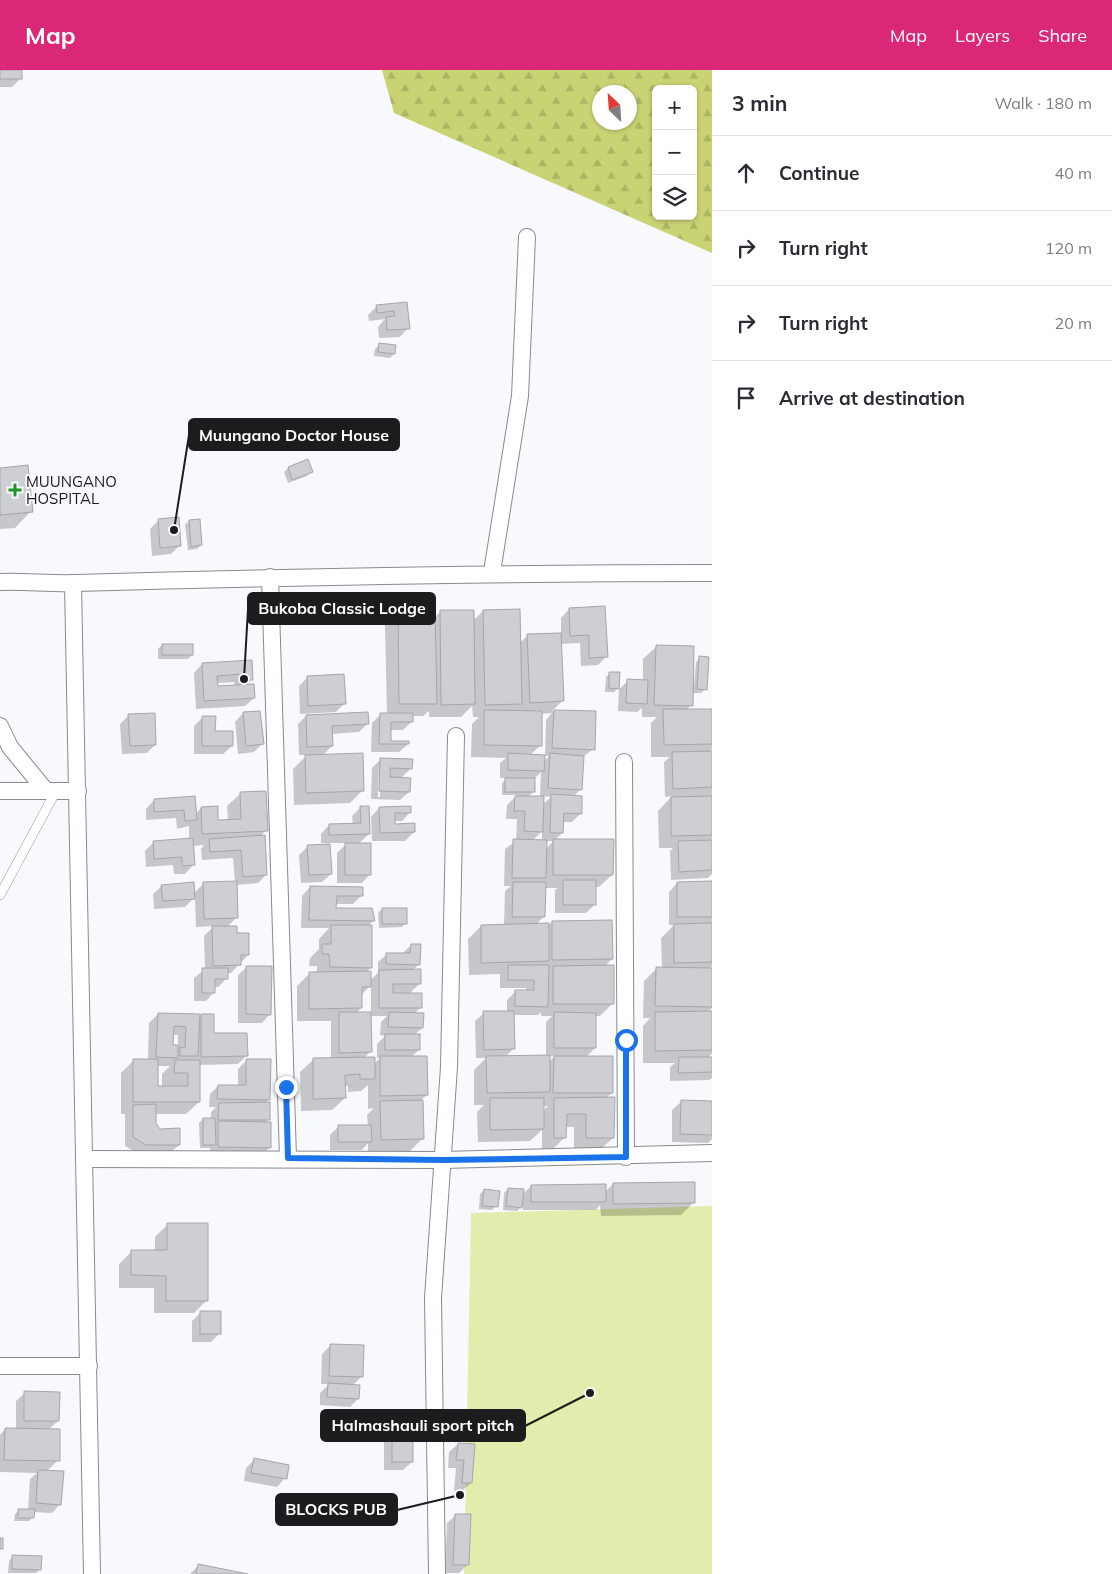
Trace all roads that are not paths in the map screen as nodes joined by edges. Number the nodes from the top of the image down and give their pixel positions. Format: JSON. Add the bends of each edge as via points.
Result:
{"nodes":[{"id":1,"x":528,"y":237,"type":"dead end"},
{"id":2,"x":492,"y":572,"type":"junction"},
{"id":3,"x":712,"y":573,"type":"edge"},
{"id":4,"x":270,"y":577,"type":"junction"},
{"id":5,"x":0,"y":582,"type":"edge"},
{"id":6,"x":73,"y":583,"type":"junction"},
{"id":7,"x":0,"y":726,"type":"edge"},
{"id":8,"x":456,"y":736,"type":"dead end"},
{"id":9,"x":624,"y":762,"type":"dead end"},
{"id":10,"x":0,"y":791,"type":"edge"},
{"id":11,"x":51,"y":791,"type":"junction"},
{"id":12,"x":78,"y":791,"type":"junction"},
{"id":13,"x":0,"y":895,"type":"edge"},
{"id":14,"x":712,"y":1153,"type":"edge"},
{"id":15,"x":626,"y":1157,"type":"junction"},
{"id":16,"x":288,"y":1158,"type":"junction"},
{"id":17,"x":84,"y":1159,"type":"junction"},
{"id":18,"x":443,"y":1160,"type":"junction"},
{"id":19,"x":0,"y":1366,"type":"edge"},
{"id":20,"x":89,"y":1366,"type":"junction"},
{"id":21,"x":92,"y":1574,"type":"edge"},
{"id":22,"x":437,"y":1574,"type":"edge"}],
"edges":[{"from":1,"to":2,"type":"street","via":[[520,396]]},
{"from":2,"to":3,"type":"street"},
{"from":2,"to":4,"type":"street"},
{"from":4,"to":6,"type":"street"},
{"from":4,"to":16,"type":"street"},
{"from":5,"to":6,"type":"street"},
{"from":6,"to":12,"type":"street"},
{"from":7,"to":11,"type":"street","via":[[10,747]]},
{"from":8,"to":18,"type":"street","via":[[451,984]]},
{"from":9,"to":15,"type":"street"},
{"from":10,"to":11,"type":"street"},
{"from":11,"to":12,"type":"street"},
{"from":11,"to":13,"type":"lane"},
{"from":12,"to":17,"type":"street"},
{"from":14,"to":15,"type":"street"},
{"from":15,"to":18,"type":"street"},
{"from":16,"to":17,"type":"street"},
{"from":16,"to":18,"type":"street"},
{"from":17,"to":20,"type":"street"},
{"from":18,"to":22,"type":"street","via":[[433,1298]]},
{"from":19,"to":20,"type":"street"},
{"from":20,"to":21,"type":"street"}]}
